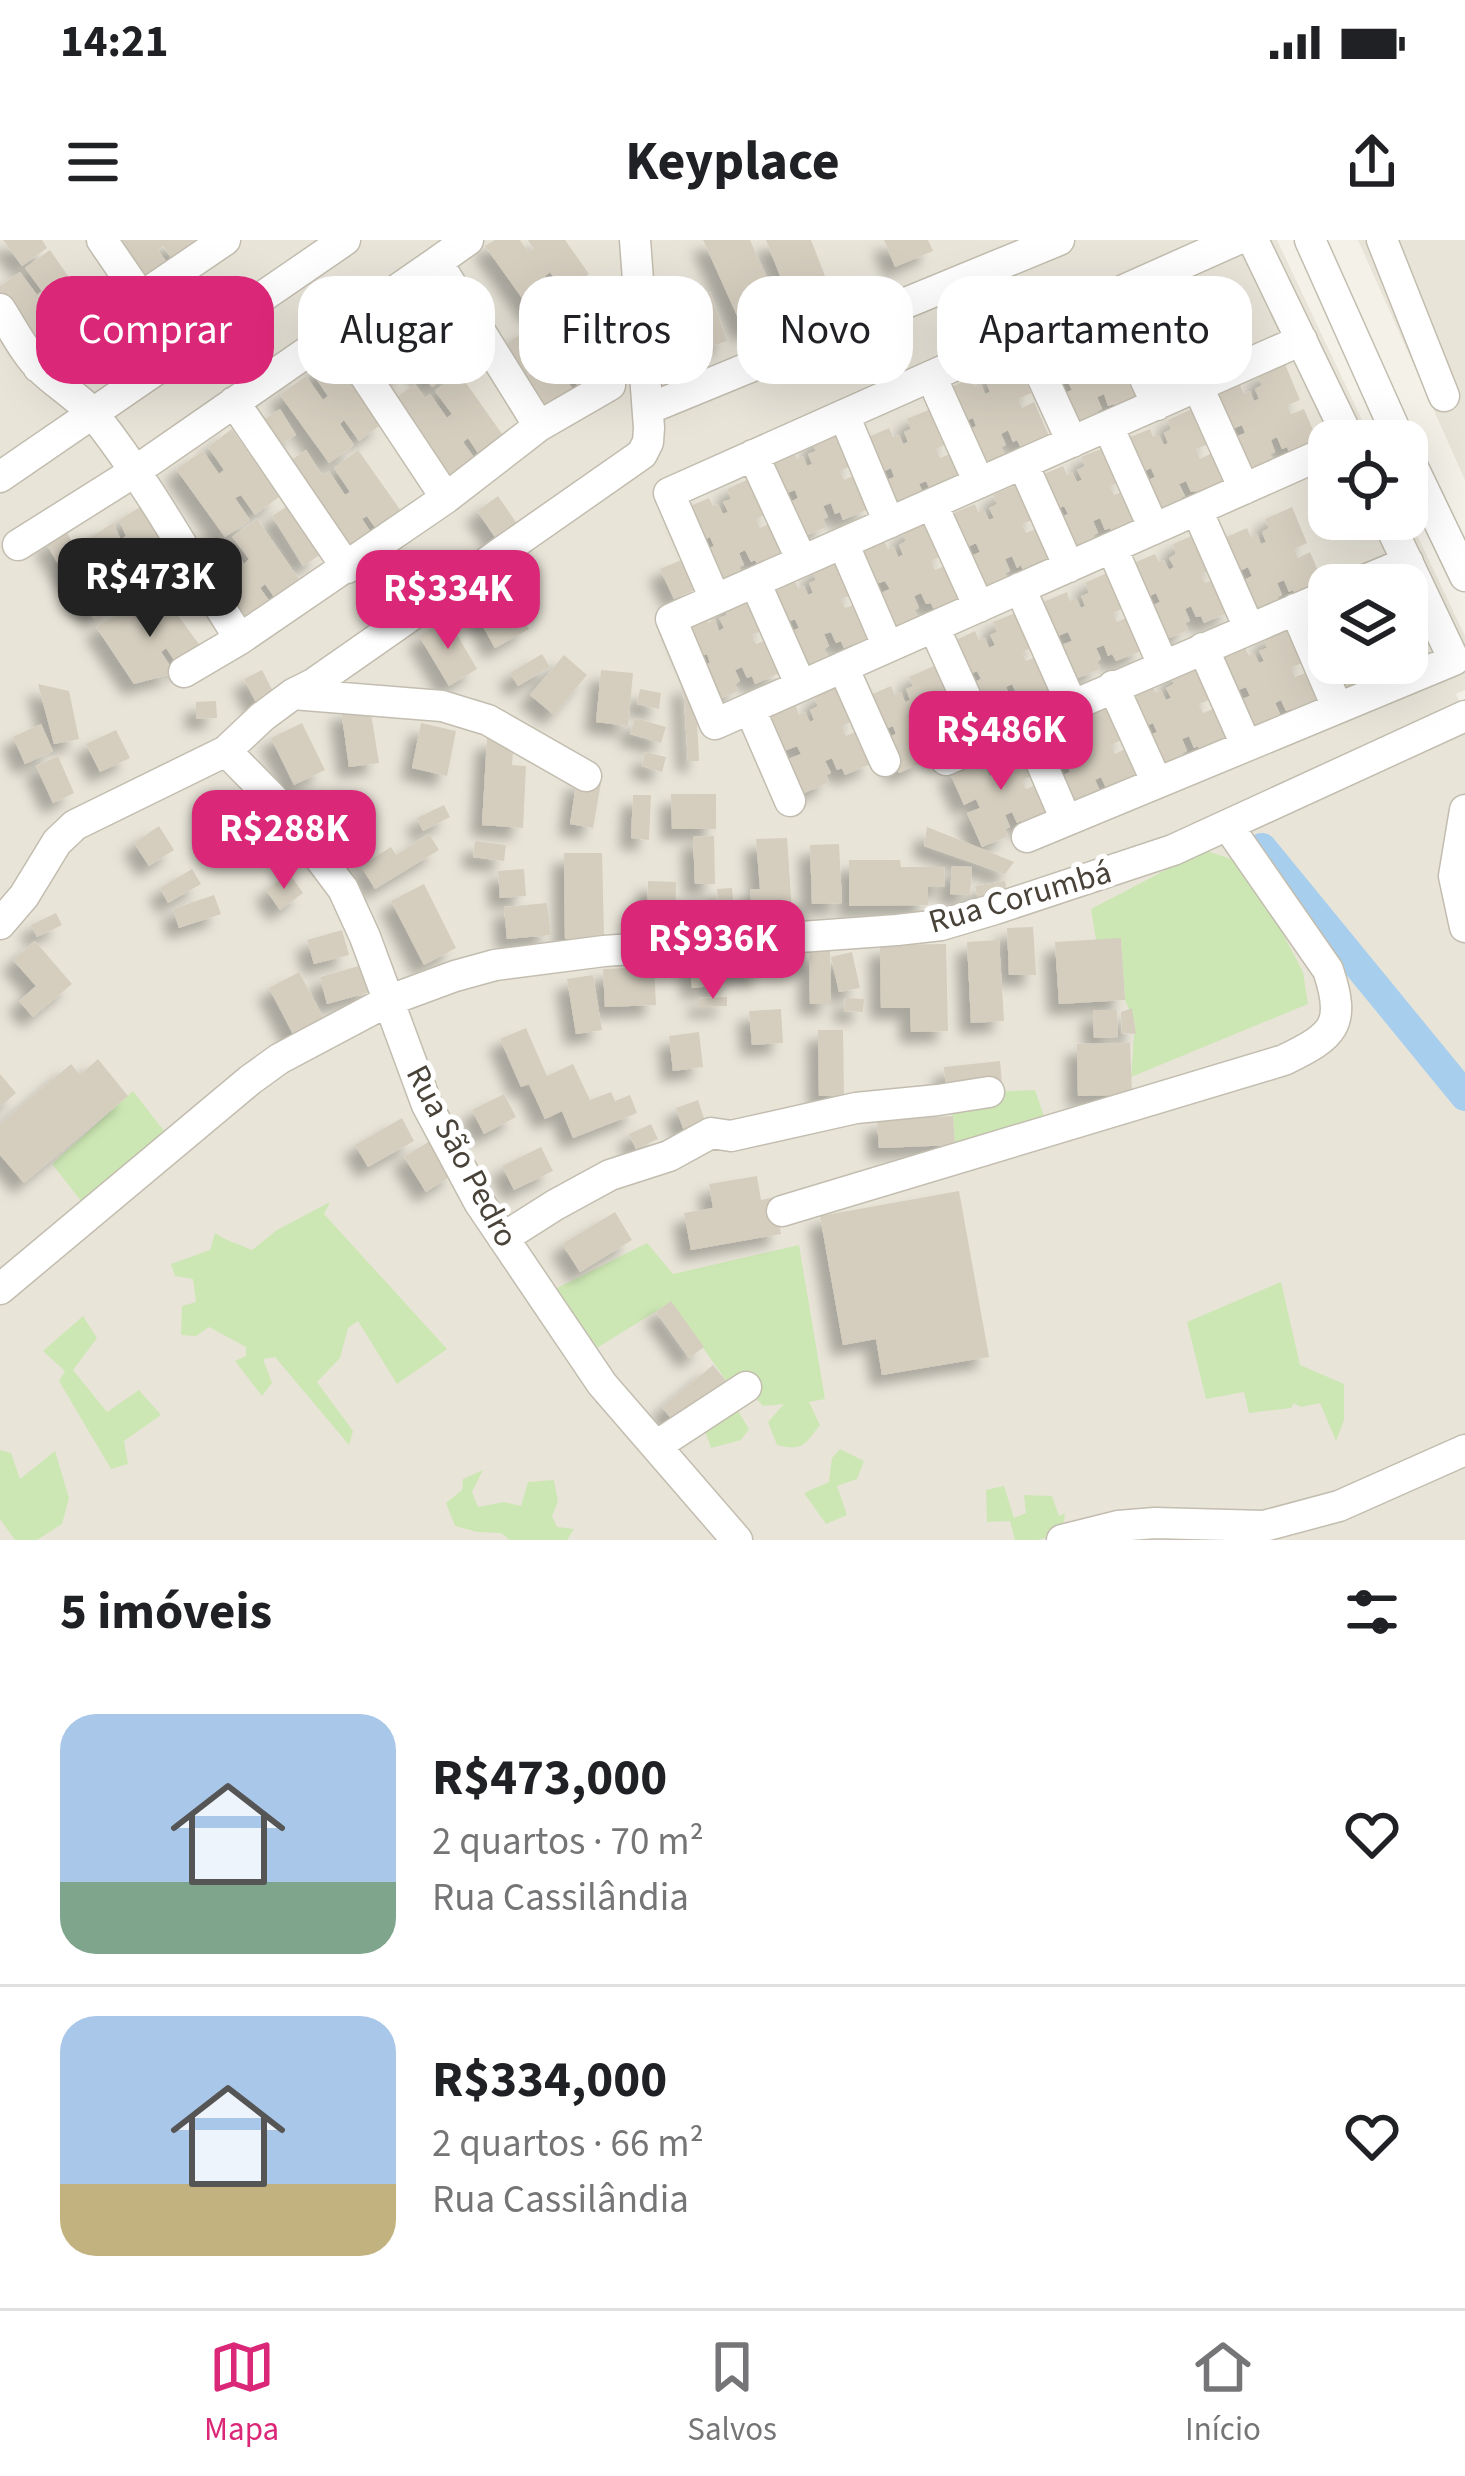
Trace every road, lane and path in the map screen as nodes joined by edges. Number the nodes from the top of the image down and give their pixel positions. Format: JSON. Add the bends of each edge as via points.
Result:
{"nodes":[{"id":1,"x":102,"y":240,"type":"edge"},
{"id":2,"x":225,"y":240,"type":"edge"},
{"id":3,"x":345,"y":240,"type":"edge"},
{"id":4,"x":468,"y":240,"type":"edge"},
{"id":5,"x":635,"y":240,"type":"edge"},
{"id":6,"x":1059,"y":240,"type":"edge"},
{"id":7,"x":1236,"y":240,"type":"edge"},
{"id":8,"x":1253,"y":240,"type":"edge"},
{"id":9,"x":1310,"y":240,"type":"edge"},
{"id":10,"x":1382,"y":240,"type":"edge"},
{"id":11,"x":437,"y":262,"type":"junction"},
{"id":12,"x":127,"y":276,"type":"edge"},
{"id":13,"x":172,"y":276,"type":"edge"},
{"id":14,"x":417,"y":276,"type":"edge"},
{"id":15,"x":1155,"y":276,"type":"edge"},
{"id":16,"x":0,"y":309,"type":"edge"},
{"id":17,"x":1302,"y":340,"type":"junction"},
{"id":18,"x":298,"y":358,"type":"edge"},
{"id":19,"x":36,"y":364,"type":"edge"},
{"id":20,"x":937,"y":373,"type":"edge"},
{"id":21,"x":931,"y":376,"type":"junction"},
{"id":22,"x":58,"y":384,"type":"edge"},
{"id":23,"x":370,"y":384,"type":"edge"},
{"id":24,"x":1046,"y":384,"type":"edge"},
{"id":25,"x":1148,"y":384,"type":"edge"},
{"id":26,"x":610,"y":385,"type":"dead end"},
{"id":27,"x":1198,"y":387,"type":"junction"},
{"id":28,"x":1444,"y":396,"type":"dead end"},
{"id":29,"x":234,"y":402,"type":"junction"},
{"id":30,"x":1157,"y":404,"type":"junction"},
{"id":31,"x":648,"y":409,"type":"junction"},
{"id":32,"x":93,"y":413,"type":"junction"},
{"id":33,"x":844,"y":415,"type":"junction"},
{"id":34,"x":1342,"y":420,"type":"edge"},
{"id":35,"x":1390,"y":420,"type":"edge"},
{"id":36,"x":539,"y":426,"type":"junction"},
{"id":37,"x":1108,"y":426,"type":"junction"},
{"id":38,"x":1072,"y":442,"type":"junction"},
{"id":39,"x":753,"y":455,"type":"junction"},
{"id":40,"x":1308,"y":461,"type":"edge"},
{"id":41,"x":1023,"y":464,"type":"junction"},
{"id":42,"x":134,"y":472,"type":"junction"},
{"id":43,"x":0,"y":477,"type":"edge"},
{"id":44,"x":980,"y":483,"type":"junction"},
{"id":45,"x":1244,"y":489,"type":"junction"},
{"id":46,"x":446,"y":498,"type":"junction"},
{"id":47,"x":1428,"y":499,"type":"edge"},
{"id":48,"x":932,"y":504,"type":"junction"},
{"id":49,"x":1197,"y":510,"type":"junction"},
{"id":50,"x":890,"y":523,"type":"junction"},
{"id":51,"x":1154,"y":529,"type":"junction"},
{"id":52,"x":1398,"y":540,"type":"edge"},
{"id":53,"x":843,"y":543,"type":"junction"},
{"id":54,"x":18,"y":545,"type":"dead end"},
{"id":55,"x":1112,"y":548,"type":"junction"},
{"id":56,"x":802,"y":561,"type":"junction"},
{"id":57,"x":1408,"y":562,"type":"junction"},
{"id":58,"x":1403,"y":564,"type":"edge"},
{"id":59,"x":1069,"y":567,"type":"junction"},
{"id":60,"x":347,"y":568,"type":"junction"},
{"id":61,"x":1465,"y":576,"type":"edge"},
{"id":62,"x":755,"y":582,"type":"junction"},
{"id":63,"x":1020,"y":589,"type":"junction"},
{"id":64,"x":715,"y":599,"type":"junction"},
{"id":65,"x":1308,"y":603,"type":"edge"},
{"id":66,"x":979,"y":607,"type":"junction"},
{"id":67,"x":1294,"y":609,"type":"junction"},
{"id":68,"x":934,"y":626,"type":"junction"},
{"id":69,"x":1249,"y":628,"type":"junction"},
{"id":70,"x":240,"y":639,"type":"junction"},
{"id":71,"x":888,"y":647,"type":"junction"},
{"id":72,"x":1203,"y":648,"type":"junction"},
{"id":73,"x":1163,"y":664,"type":"junction"},
{"id":74,"x":843,"y":667,"type":"junction"},
{"id":75,"x":184,"y":672,"type":"dead end"},
{"id":76,"x":801,"y":686,"type":"junction"},
{"id":77,"x":1113,"y":686,"type":"junction"},
{"id":78,"x":293,"y":694,"type":"junction"},
{"id":79,"x":1072,"y":705,"type":"junction"},
{"id":80,"x":1337,"y":707,"type":"junction"},
{"id":81,"x":750,"y":709,"type":"junction"},
{"id":82,"x":1465,"y":716,"type":"edge"},
{"id":83,"x":1025,"y":725,"type":"junction"},
{"id":84,"x":986,"y":742,"type":"junction"},
{"id":85,"x":1246,"y":745,"type":"junction"},
{"id":86,"x":226,"y":751,"type":"junction"},
{"id":87,"x":946,"y":760,"type":"dead end"},
{"id":88,"x":885,"y":761,"type":"dead end"},
{"id":89,"x":586,"y":776,"type":"dead end"},
{"id":90,"x":1157,"y":783,"type":"junction"},
{"id":91,"x":790,"y":801,"type":"dead end"},
{"id":92,"x":1465,"y":810,"type":"edge"},
{"id":93,"x":1066,"y":820,"type":"junction"},
{"id":94,"x":1228,"y":826,"type":"junction"},
{"id":95,"x":1027,"y":837,"type":"dead end"},
{"id":96,"x":0,"y":924,"type":"edge"},
{"id":97,"x":1465,"y":926,"type":"edge"},
{"id":98,"x":390,"y":1000,"type":"junction"},
{"id":99,"x":989,"y":1092,"type":"dead end"},
{"id":100,"x":782,"y":1211,"type":"dead end"},
{"id":101,"x":503,"y":1238,"type":"junction"},
{"id":102,"x":0,"y":1289,"type":"edge"},
{"id":103,"x":746,"y":1387,"type":"dead end"},
{"id":104,"x":656,"y":1446,"type":"junction"},
{"id":105,"x":1465,"y":1450,"type":"edge"},
{"id":106,"x":737,"y":1540,"type":"edge"},
{"id":107,"x":1062,"y":1540,"type":"edge"}],
"edges":[{"from":1,"to":12,"type":"street"},
{"from":2,"to":13,"type":"street"},
{"from":3,"to":32,"type":"street"},
{"from":4,"to":11,"type":"street"},
{"from":5,"to":31,"type":"street"},
{"from":6,"to":31,"type":"street"},
{"from":7,"to":15,"type":"street"},
{"from":8,"to":17,"type":"street"},
{"from":9,"to":35,"type":"street"},
{"from":10,"to":28,"type":"street"},
{"from":11,"to":14,"type":"street"},
{"from":11,"to":36,"type":"street"},
{"from":16,"to":19,"type":"street"},
{"from":17,"to":27,"type":"street"},
{"from":17,"to":34,"type":"street"},
{"from":18,"to":29,"type":"street"},
{"from":20,"to":21,"type":"street"},
{"from":21,"to":33,"type":"street"},
{"from":21,"to":44,"type":"street"},
{"from":22,"to":32,"type":"street"},
{"from":23,"to":46,"type":"street"},
{"from":24,"to":38,"type":"street"},
{"from":25,"to":30,"type":"street"},
{"from":26,"to":36,"type":"street"},
{"from":27,"to":30,"type":"street"},
{"from":27,"to":45,"type":"street"},
{"from":29,"to":42,"type":"street"},
{"from":29,"to":60,"type":"street"},
{"from":30,"to":37,"type":"street"},
{"from":31,"to":78,"type":"street","via":[[642,454]]},
{"from":32,"to":42,"type":"street"},
{"from":32,"to":43,"type":"street"},
{"from":33,"to":39,"type":"street"},
{"from":33,"to":50,"type":"street"},
{"from":36,"to":46,"type":"street"},
{"from":37,"to":38,"type":"street"},
{"from":37,"to":51,"type":"street"},
{"from":38,"to":41,"type":"street"},
{"from":39,"to":56,"type":"street"},
{"from":39,"to":64,"type":"street","via":[[669,493]]},
{"from":40,"to":45,"type":"street"},
{"from":41,"to":44,"type":"street"},
{"from":41,"to":59,"type":"street"},
{"from":42,"to":54,"type":"street"},
{"from":42,"to":70,"type":"street"},
{"from":44,"to":48,"type":"street"},
{"from":45,"to":49,"type":"street"},
{"from":46,"to":60,"type":"street"},
{"from":47,"to":61,"type":"street"},
{"from":48,"to":50,"type":"street"},
{"from":48,"to":66,"type":"street"},
{"from":49,"to":51,"type":"street"},
{"from":49,"to":69,"type":"street"},
{"from":50,"to":53,"type":"street"},
{"from":51,"to":55,"type":"street"},
{"from":52,"to":57,"type":"street"},
{"from":53,"to":56,"type":"street"},
{"from":53,"to":71,"type":"street"},
{"from":55,"to":59,"type":"street"},
{"from":55,"to":73,"type":"street"},
{"from":56,"to":62,"type":"street"},
{"from":57,"to":58,"type":"street"},
{"from":57,"to":80,"type":"street","via":[[1454,661]]},
{"from":59,"to":63,"type":"street"},
{"from":60,"to":70,"type":"street"},
{"from":62,"to":64,"type":"street"},
{"from":62,"to":76,"type":"street"},
{"from":63,"to":66,"type":"street"},
{"from":63,"to":79,"type":"street"},
{"from":64,"to":81,"type":"street","via":[[671,619],[716,724]]},
{"from":65,"to":67,"type":"street"},
{"from":66,"to":68,"type":"street"},
{"from":67,"to":69,"type":"street"},
{"from":67,"to":80,"type":"street"},
{"from":68,"to":71,"type":"street"},
{"from":68,"to":84,"type":"street"},
{"from":69,"to":72,"type":"street"},
{"from":70,"to":75,"type":"street"},
{"from":71,"to":74,"type":"street"},
{"from":72,"to":73,"type":"street"},
{"from":72,"to":85,"type":"street"},
{"from":73,"to":77,"type":"street"},
{"from":74,"to":76,"type":"street"},
{"from":74,"to":88,"type":"street"},
{"from":76,"to":81,"type":"street"},
{"from":77,"to":79,"type":"street"},
{"from":77,"to":90,"type":"street"},
{"from":78,"to":86,"type":"street"},
{"from":78,"to":89,"type":"street","via":[[442,706],[488,720]]},
{"from":79,"to":83,"type":"street"},
{"from":80,"to":85,"type":"street"},
{"from":81,"to":91,"type":"street"},
{"from":82,"to":94,"type":"street","name":"Rua Corumbá"},
{"from":83,"to":84,"type":"street"},
{"from":83,"to":93,"type":"street"},
{"from":84,"to":87,"type":"street"},
{"from":85,"to":90,"type":"street"},
{"from":86,"to":96,"type":"street","via":[[75,825]]},
{"from":86,"to":98,"type":"street","name":"Rua São Pedro","via":[[343,889]]},
{"from":90,"to":93,"type":"street"},
{"from":92,"to":97,"type":"street","via":[[1454,876]]},
{"from":93,"to":95,"type":"street"},
{"from":94,"to":98,"type":"street","name":"Rua Corumbá","via":[[941,925],[495,965]]},
{"from":94,"to":100,"type":"street","via":[[1328,970],[1337,1018],[1319,1042],[1268,1065]]},
{"from":98,"to":101,"type":"street","name":"Rua São Pedro","via":[[428,1105]]},
{"from":98,"to":102,"type":"street","name":"Rua Corumbá","via":[[250,1080]]},
{"from":99,"to":101,"type":"street","via":[[711,1133],[610,1175]]},
{"from":101,"to":104,"type":"street","name":"Rua São Pedro","via":[[602,1384]]},
{"from":103,"to":104,"type":"street"},
{"from":104,"to":106,"type":"street","name":"Rua São Pedro"},
{"from":105,"to":107,"type":"street","via":[[1339,1506],[1264,1526],[1136,1524]]}]}
